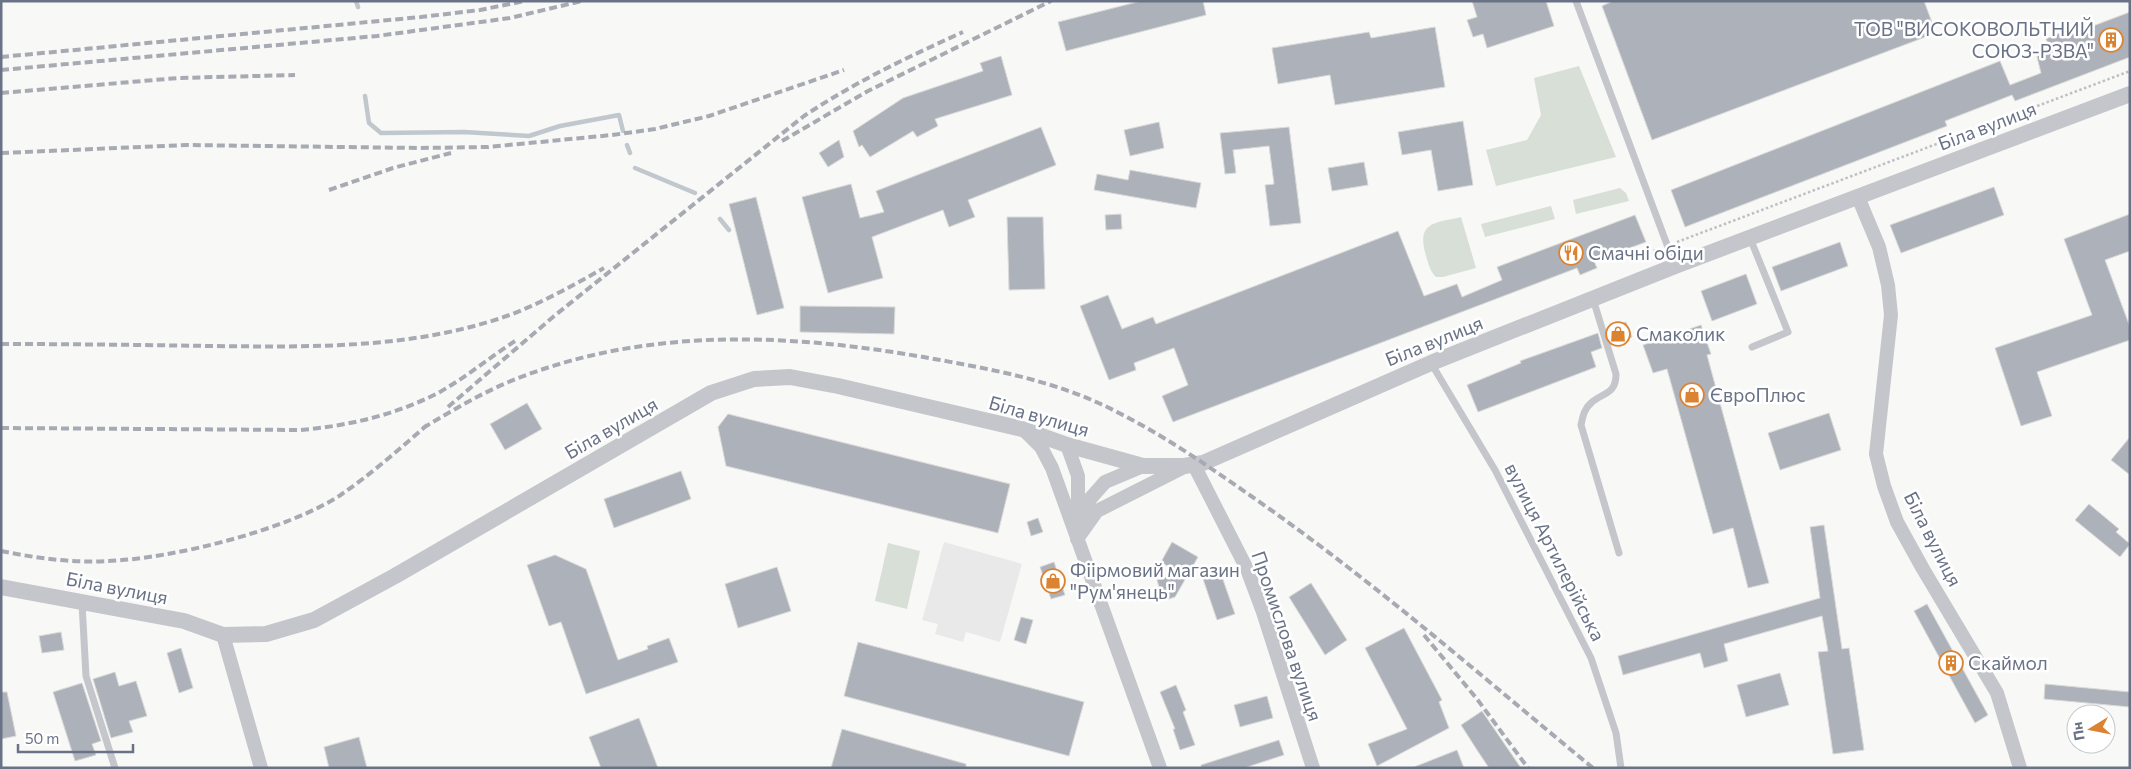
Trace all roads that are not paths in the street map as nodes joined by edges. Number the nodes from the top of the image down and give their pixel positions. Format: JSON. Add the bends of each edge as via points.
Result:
{"nodes":[{"id":1,"x":1576,"y":1,"type":"edge"},
{"id":2,"x":2130,"y":94,"type":"edge"},
{"id":3,"x":1858,"y":197,"type":"junction"},
{"id":4,"x":1750,"y":238,"type":"junction"},
{"id":5,"x":1675,"y":266,"type":"junction"},
{"id":6,"x":1593,"y":299,"type":"junction"},
{"id":7,"x":1752,"y":347,"type":"dead end"},
{"id":8,"x":1430,"y":363,"type":"junction"},
{"id":9,"x":1022,"y":429,"type":"junction"},
{"id":10,"x":1068,"y":445,"type":"junction"},
{"id":11,"x":1143,"y":466,"type":"junction"},
{"id":12,"x":1189,"y":466,"type":"junction"},
{"id":13,"x":1077,"y":539,"type":"junction"},
{"id":14,"x":1619,"y":553,"type":"dead end"},
{"id":15,"x":1,"y":587,"type":"edge"},
{"id":16,"x":82,"y":602,"type":"junction"},
{"id":17,"x":223,"y":635,"type":"junction"},
{"id":18,"x":115,"y":768,"type":"edge"},
{"id":19,"x":261,"y":768,"type":"edge"},
{"id":20,"x":1160,"y":768,"type":"edge"},
{"id":21,"x":1313,"y":768,"type":"edge"},
{"id":22,"x":1621,"y":768,"type":"edge"},
{"id":23,"x":2020,"y":768,"type":"edge"}],
"edges":[{"from":1,"to":5,"type":"lane"},
{"from":2,"to":3,"type":"street","name":"Біла вулиця"},
{"from":3,"to":4,"type":"street","name":"Біла вулиця"},
{"from":3,"to":23,"type":"street","name":"Біла вулиця","via":[[1878,247],[1888,285],[1891,315],[1876,454],[1884,486],[1897,522],[1996,693]]},
{"from":4,"to":5,"type":"street","name":"Біла вулиця"},
{"from":4,"to":7,"type":"lane","via":[[1788,332]]},
{"from":5,"to":6,"type":"street","name":"Біла вулиця"},
{"from":6,"to":8,"type":"street","name":"Біла вулиця"},
{"from":6,"to":14,"type":"lane","via":[[1616,382],[1613,389],[1591,402],[1584,411],[1581,425]]},
{"from":8,"to":12,"type":"street","name":"Біла вулиця","via":[[1203,463]]},
{"from":8,"to":22,"type":"lane","name":"вулиця Артилерійська","via":[[1495,470],[1591,658],[1616,732]]},
{"from":9,"to":10,"type":"street","name":"Біла вулиця"},
{"from":9,"to":13,"type":"street","via":[[1041,447],[1052,468]]},
{"from":9,"to":17,"type":"street","name":"Біла вулиця","via":[[790,377],[754,379],[711,394],[314,620],[266,634]]},
{"from":10,"to":11,"type":"street","name":"Біла вулиця"},
{"from":10,"to":13,"type":"street","via":[[1078,476]]},
{"from":11,"to":12,"type":"street","name":"Біла вулиця"},
{"from":11,"to":13,"type":"street","via":[[1105,482],[1090,499]]},
{"from":12,"to":13,"type":"street","via":[[1097,511]]},
{"from":12,"to":21,"type":"street","name":"Промислова вулиця","via":[[1247,569]]},
{"from":13,"to":20,"type":"street"},
{"from":15,"to":16,"type":"street","name":"Біла вулиця"},
{"from":16,"to":17,"type":"street","name":"Біла вулиця","via":[[184,622]]},
{"from":16,"to":18,"type":"lane","via":[[86,676]]},
{"from":17,"to":19,"type":"street"}]}
